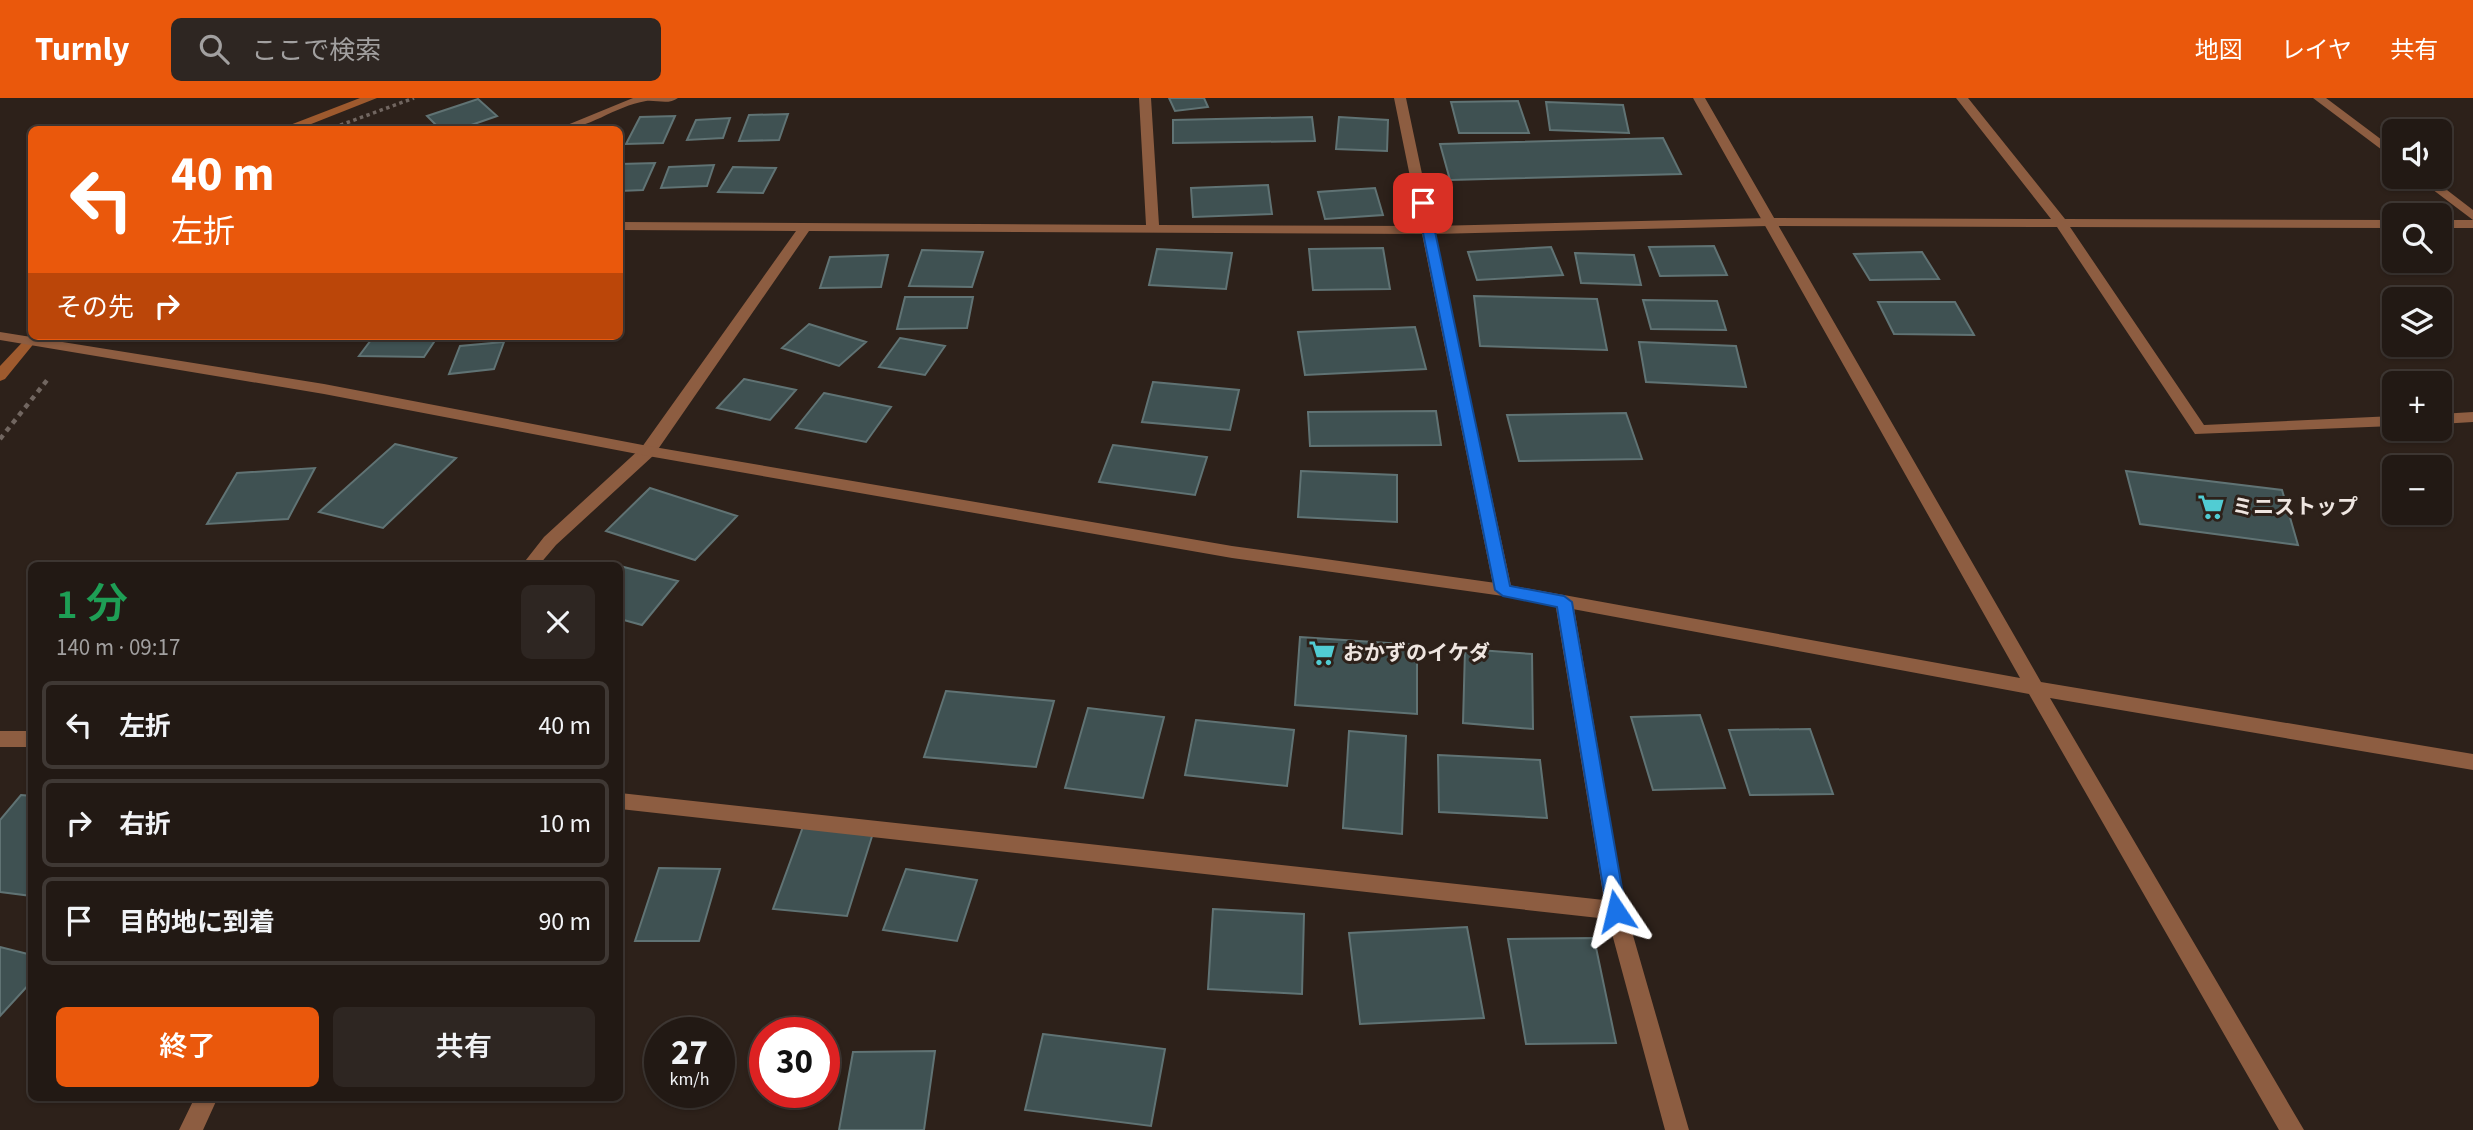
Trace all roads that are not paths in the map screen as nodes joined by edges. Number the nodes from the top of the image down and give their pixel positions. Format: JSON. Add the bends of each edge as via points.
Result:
{"nodes":[{"id":1,"x":642,"y":98,"type":"edge"},
{"id":2,"x":672,"y":98,"type":"edge"},
{"id":3,"x":1145,"y":98,"type":"edge"},
{"id":4,"x":1400,"y":98,"type":"edge"},
{"id":5,"x":1699,"y":98,"type":"edge"},
{"id":6,"x":1962,"y":98,"type":"edge"},
{"id":7,"x":2319,"y":98,"type":"edge"},
{"id":8,"x":571,"y":126,"type":"edge"},
{"id":9,"x":2382,"y":146,"type":"edge"},
{"id":10,"x":2438,"y":189,"type":"edge"},
{"id":11,"x":2473,"y":216,"type":"edge"},
{"id":12,"x":1768,"y":222,"type":"junction"},
{"id":13,"x":2061,"y":223,"type":"junction"},
{"id":14,"x":2382,"y":224,"type":"edge"},
{"id":15,"x":2452,"y":224,"type":"edge"},
{"id":16,"x":2473,"y":224,"type":"edge"},
{"id":17,"x":623,"y":226,"type":"edge"},
{"id":18,"x":805,"y":227,"type":"junction"},
{"id":19,"x":1153,"y":228,"type":"junction"},
{"id":20,"x":1429,"y":230,"type":"junction"},
{"id":21,"x":0,"y":336,"type":"edge"},
{"id":22,"x":2473,"y":418,"type":"edge"},
{"id":23,"x":2452,"y":419,"type":"edge"},
{"id":24,"x":2382,"y":422,"type":"edge"},
{"id":25,"x":648,"y":451,"type":"junction"},
{"id":26,"x":532,"y":562,"type":"edge"},
{"id":27,"x":1503,"y":590,"type":"junction"},
{"id":28,"x":1564,"y":602,"type":"junction"},
{"id":29,"x":2035,"y":688,"type":"junction"},
{"id":30,"x":28,"y":739,"type":"edge"},
{"id":31,"x":0,"y":740,"type":"edge"},
{"id":32,"x":2473,"y":762,"type":"edge"},
{"id":33,"x":623,"y":801,"type":"edge"},
{"id":34,"x":1616,"y":911,"type":"junction"},
{"id":35,"x":205,"y":1101,"type":"edge"},
{"id":36,"x":191,"y":1130,"type":"edge"},
{"id":37,"x":1677,"y":1130,"type":"edge"},
{"id":38,"x":2292,"y":1130,"type":"edge"}],
"edges":[{"from":1,"to":2,"type":"street"},
{"from":1,"to":8,"type":"street"},
{"from":3,"to":19,"type":"street"},
{"from":4,"to":20,"type":"street"},
{"from":5,"to":12,"type":"street"},
{"from":6,"to":13,"type":"street"},
{"from":7,"to":9,"type":"street"},
{"from":10,"to":11,"type":"street"},
{"from":12,"to":13,"type":"street"},
{"from":12,"to":20,"type":"street"},
{"from":12,"to":29,"type":"street"},
{"from":13,"to":14,"type":"street"},
{"from":13,"to":24,"type":"street","via":[[2200,430]]},
{"from":15,"to":16,"type":"street"},
{"from":17,"to":18,"type":"street"},
{"from":18,"to":19,"type":"street"},
{"from":18,"to":25,"type":"street"},
{"from":19,"to":20,"type":"street"},
{"from":20,"to":27,"type":"street"},
{"from":21,"to":25,"type":"street","via":[[324,389]]},
{"from":22,"to":23,"type":"street"},
{"from":25,"to":26,"type":"street"},
{"from":25,"to":27,"type":"street","via":[[1232,552]]},
{"from":27,"to":28,"type":"street"},
{"from":28,"to":29,"type":"street"},
{"from":28,"to":34,"type":"street"},
{"from":29,"to":32,"type":"street"},
{"from":29,"to":38,"type":"street"},
{"from":30,"to":31,"type":"street"},
{"from":33,"to":34,"type":"street"},
{"from":34,"to":37,"type":"street"},
{"from":35,"to":36,"type":"street"}]}
